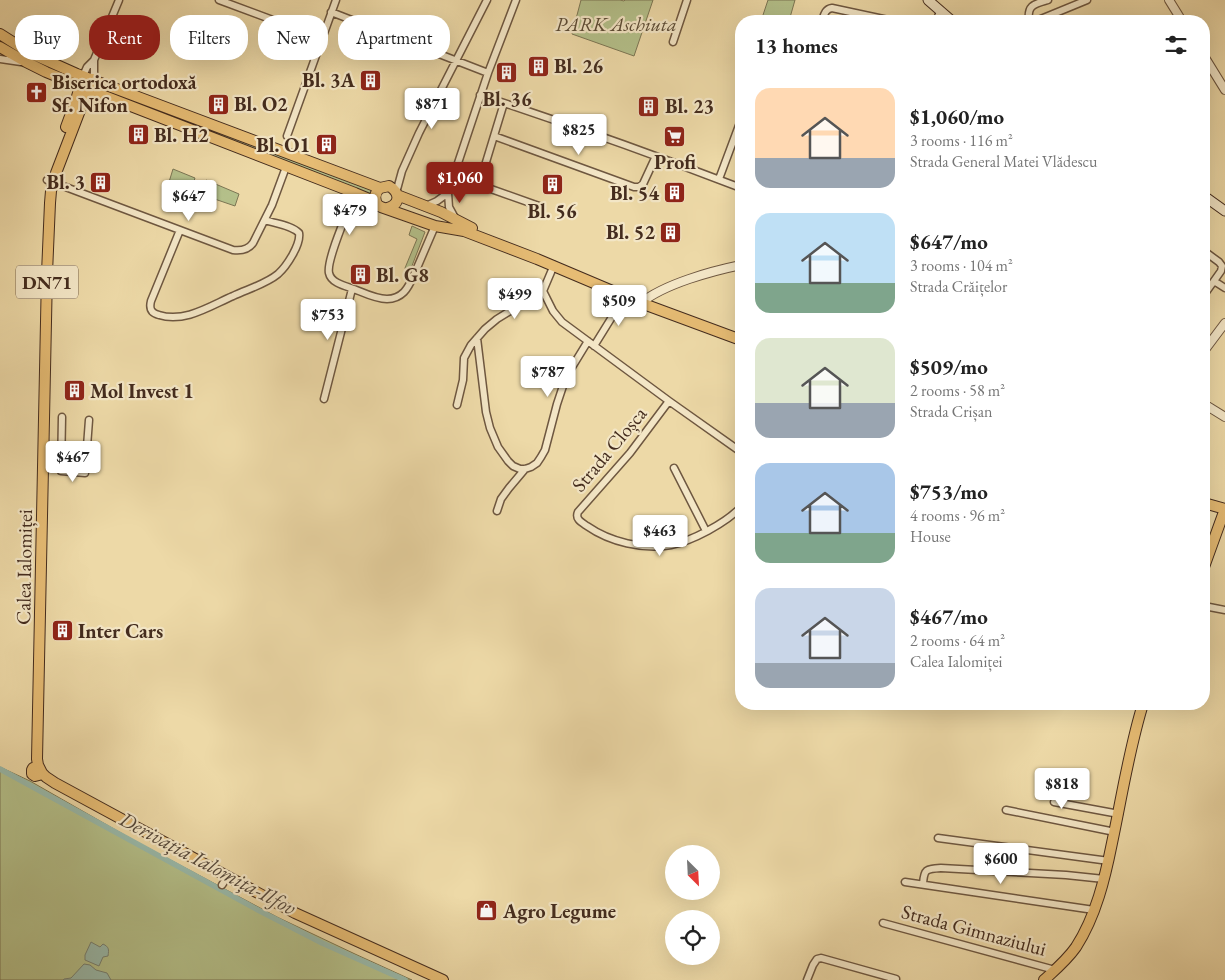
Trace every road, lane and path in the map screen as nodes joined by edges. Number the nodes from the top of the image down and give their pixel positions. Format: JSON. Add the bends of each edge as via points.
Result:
{"nodes":[{"id":1,"x":119,"y":0,"type":"edge"},
{"id":2,"x":219,"y":0,"type":"edge"},
{"id":3,"x":336,"y":0,"type":"edge"},
{"id":4,"x":487,"y":0,"type":"edge"},
{"id":5,"x":516,"y":0,"type":"edge"},
{"id":6,"x":687,"y":0,"type":"edge"},
{"id":7,"x":928,"y":0,"type":"edge"},
{"id":8,"x":1048,"y":0,"type":"edge"},
{"id":9,"x":1169,"y":0,"type":"edge"},
{"id":10,"x":1085,"y":1,"type":"edge"},
{"id":11,"x":331,"y":12,"type":"junction"},
{"id":12,"x":940,"y":12,"type":"junction"},
{"id":13,"x":259,"y":15,"type":"edge"},
{"id":14,"x":824,"y":15,"type":"edge"},
{"id":15,"x":865,"y":15,"type":"edge"},
{"id":16,"x":939,"y":15,"type":"edge"},
{"id":17,"x":944,"y":15,"type":"edge"},
{"id":18,"x":1029,"y":15,"type":"edge"},
{"id":19,"x":1051,"y":15,"type":"edge"},
{"id":20,"x":1178,"y":15,"type":"edge"},
{"id":21,"x":328,"y":20,"type":"edge"},
{"id":22,"x":0,"y":34,"type":"edge"},
{"id":23,"x":673,"y":42,"type":"dead end"},
{"id":24,"x":0,"y":47,"type":"edge"},
{"id":25,"x":0,"y":59,"type":"edge"},
{"id":26,"x":313,"y":60,"type":"edge"},
{"id":27,"x":456,"y":60,"type":"junction"},
{"id":28,"x":26,"y":62,"type":"junction"},
{"id":29,"x":1210,"y":66,"type":"edge"},
{"id":30,"x":488,"y":73,"type":"junction"},
{"id":31,"x":88,"y":77,"type":"junction"},
{"id":32,"x":84,"y":88,"type":"junction"},
{"id":33,"x":1225,"y":90,"type":"edge"},
{"id":34,"x":480,"y":95,"type":"junction"},
{"id":35,"x":504,"y":103,"type":"junction"},
{"id":36,"x":287,"y":136,"type":"dead end"},
{"id":37,"x":494,"y":136,"type":"junction"},
{"id":38,"x":735,"y":136,"type":"edge"},
{"id":39,"x":656,"y":156,"type":"junction"},
{"id":40,"x":286,"y":166,"type":"junction"},
{"id":41,"x":402,"y":171,"type":"junction"},
{"id":42,"x":719,"y":179,"type":"junction"},
{"id":43,"x":50,"y":181,"type":"junction"},
{"id":44,"x":735,"y":186,"type":"edge"},
{"id":45,"x":383,"y":187,"type":"junction"},
{"id":46,"x":350,"y":192,"type":"junction"},
{"id":47,"x":448,"y":193,"type":"junction"},
{"id":48,"x":397,"y":194,"type":"junction"},
{"id":49,"x":1210,"y":200,"type":"edge"},
{"id":50,"x":426,"y":206,"type":"junction"},
{"id":51,"x":539,"y":206,"type":"dead end"},
{"id":52,"x":383,"y":207,"type":"junction"},
{"id":53,"x":1225,"y":211,"type":"edge"},
{"id":54,"x":265,"y":220,"type":"junction"},
{"id":55,"x":456,"y":221,"type":"junction"},
{"id":56,"x":435,"y":226,"type":"junction"},
{"id":57,"x":180,"y":230,"type":"junction"},
{"id":58,"x":1210,"y":255,"type":"edge"},
{"id":59,"x":554,"y":264,"type":"junction"},
{"id":60,"x":735,"y":267,"type":"edge"},
{"id":61,"x":1214,"y":281,"type":"junction"},
{"id":62,"x":1210,"y":287,"type":"edge"},
{"id":63,"x":1225,"y":288,"type":"edge"},
{"id":64,"x":352,"y":289,"type":"junction"},
{"id":65,"x":543,"y":291,"type":"junction"},
{"id":66,"x":625,"y":296,"type":"junction"},
{"id":67,"x":643,"y":301,"type":"junction"},
{"id":68,"x":1225,"y":323,"type":"edge"},
{"id":69,"x":735,"y":333,"type":"edge"},
{"id":70,"x":477,"y":338,"type":"junction"},
{"id":71,"x":735,"y":338,"type":"edge"},
{"id":72,"x":588,"y":341,"type":"junction"},
{"id":73,"x":1210,"y":343,"type":"edge"},
{"id":74,"x":594,"y":346,"type":"junction"},
{"id":75,"x":324,"y":398,"type":"dead end"},
{"id":76,"x":669,"y":401,"type":"junction"},
{"id":77,"x":457,"y":405,"type":"dead end"},
{"id":78,"x":1210,"y":408,"type":"edge"},
{"id":79,"x":1225,"y":417,"type":"edge"},
{"id":80,"x":62,"y":418,"type":"dead end"},
{"id":81,"x":89,"y":420,"type":"dead end"},
{"id":82,"x":735,"y":448,"type":"edge"},
{"id":83,"x":674,"y":468,"type":"dead end"},
{"id":84,"x":525,"y":469,"type":"junction"},
{"id":85,"x":1210,"y":506,"type":"edge"},
{"id":86,"x":1210,"y":510,"type":"edge"},
{"id":87,"x":497,"y":511,"type":"dead end"},
{"id":88,"x":735,"y":512,"type":"edge"},
{"id":89,"x":1224,"y":513,"type":"edge"},
{"id":90,"x":706,"y":531,"type":"junction"},
{"id":91,"x":1210,"y":551,"type":"edge"},
{"id":92,"x":1210,"y":607,"type":"edge"},
{"id":93,"x":1225,"y":610,"type":"edge"},
{"id":94,"x":1141,"y":710,"type":"edge"},
{"id":95,"x":38,"y":770,"type":"junction"},
{"id":96,"x":1054,"y":802,"type":"dead end"},
{"id":97,"x":1006,"y":810,"type":"dead end"},
{"id":98,"x":1118,"y":814,"type":"junction"},
{"id":99,"x":1115,"y":832,"type":"junction"},
{"id":100,"x":938,"y":838,"type":"dead end"},
{"id":101,"x":1108,"y":861,"type":"junction"},
{"id":102,"x":1104,"y":879,"type":"junction"},
{"id":103,"x":905,"y":882,"type":"dead end"},
{"id":104,"x":923,"y":884,"type":"junction"},
{"id":105,"x":1094,"y":910,"type":"junction"},
{"id":106,"x":883,"y":923,"type":"dead end"},
{"id":107,"x":1055,"y":970,"type":"junction"},
{"id":108,"x":896,"y":979,"type":"edge"},
{"id":109,"x":428,"y":980,"type":"edge"},
{"id":110,"x":443,"y":980,"type":"edge"},
{"id":111,"x":807,"y":980,"type":"edge"},
{"id":112,"x":1044,"y":980,"type":"edge"}],
"edges":[{"from":1,"to":31,"type":"street","via":[[94,60],[87,67]]},
{"from":2,"to":13,"type":"street"},
{"from":3,"to":11,"type":"street"},
{"from":4,"to":27,"type":"street"},
{"from":5,"to":30,"type":"street"},
{"from":6,"to":23,"type":"street"},
{"from":7,"to":12,"type":"main road"},
{"from":8,"to":18,"type":"street","via":[[1032,6]]},
{"from":9,"to":20,"type":"street"},
{"from":10,"to":19,"type":"street"},
{"from":11,"to":21,"type":"street"},
{"from":11,"to":27,"type":"street"},
{"from":12,"to":16,"type":"street"},
{"from":12,"to":17,"type":"main road"},
{"from":14,"to":15,"type":"street","via":[[828,8]]},
{"from":22,"to":31,"type":"main road","via":[[30,53]]},
{"from":24,"to":28,"type":"main road"},
{"from":25,"to":28,"type":"street"},
{"from":26,"to":36,"type":"street"},
{"from":27,"to":30,"type":"street"},
{"from":27,"to":41,"type":"street"},
{"from":28,"to":32,"type":"main road"},
{"from":29,"to":33,"type":"street"},
{"from":30,"to":34,"type":"street"},
{"from":31,"to":32,"type":"main road","name":"Calea Ialomiței","number":"DN71"},
{"from":31,"to":45,"type":"main road","via":[[372,186]]},
{"from":32,"to":40,"type":"main road"},
{"from":32,"to":43,"type":"main road","name":"Calea Ialomiței","number":"DN71"},
{"from":34,"to":35,"type":"street"},
{"from":34,"to":47,"type":"street"},
{"from":35,"to":37,"type":"street"},
{"from":35,"to":39,"type":"street"},
{"from":37,"to":39,"type":"street","via":[[634,187],[643,184]]},
{"from":37,"to":51,"type":"street","via":[[483,172],[485,185]]},
{"from":38,"to":42,"type":"street"},
{"from":39,"to":42,"type":"street"},
{"from":40,"to":46,"type":"main road"},
{"from":40,"to":54,"type":"street"},
{"from":41,"to":45,"type":"street"},
{"from":41,"to":48,"type":"street"},
{"from":42,"to":44,"type":"street"},
{"from":43,"to":57,"type":"street"},
{"from":43,"to":95,"type":"main road","name":"Calea Ialomiței","number":"DN71"},
{"from":45,"to":48,"type":"main road","via":[[392,188]]},
{"from":45,"to":52,"type":"main road","via":[[375,196],[376,203]]},
{"from":46,"to":52,"type":"main road"},
{"from":46,"to":64,"type":"street","via":[[329,262],[329,273],[334,281]]},
{"from":47,"to":50,"type":"street"},
{"from":47,"to":55,"type":"street","via":[[449,207]]},
{"from":48,"to":50,"type":"main road"},
{"from":48,"to":52,"type":"main road","via":[[394,206]]},
{"from":49,"to":53,"type":"main road"},
{"from":50,"to":55,"type":"main road"},
{"from":52,"to":56,"type":"main road"},
{"from":54,"to":57,"type":"street","via":[[250,247],[239,251]]},
{"from":54,"to":57,"type":"street","via":[[299,233],[295,250],[280,272],[266,282],[201,311],[167,317],[153,313],[150,306]]},
{"from":55,"to":59,"type":"main road"},
{"from":56,"to":59,"type":"main road","via":[[464,231]]},
{"from":56,"to":64,"type":"street","via":[[406,291],[385,299]]},
{"from":58,"to":61,"type":"street","via":[[1222,266]]},
{"from":59,"to":65,"type":"street"},
{"from":59,"to":66,"type":"main road"},
{"from":59,"to":67,"type":"main road"},
{"from":60,"to":67,"type":"street","via":[[694,277]]},
{"from":61,"to":62,"type":"street"},
{"from":61,"to":63,"type":"street"},
{"from":64,"to":75,"type":"street"},
{"from":65,"to":70,"type":"street","via":[[497,319]]},
{"from":65,"to":72,"type":"street","via":[[557,317]]},
{"from":66,"to":67,"type":"main road"},
{"from":66,"to":74,"type":"street"},
{"from":67,"to":69,"type":"main road"},
{"from":67,"to":71,"type":"main road"},
{"from":68,"to":73,"type":"street"},
{"from":70,"to":77,"type":"street","via":[[464,358]]},
{"from":70,"to":84,"type":"street","via":[[490,428],[508,461]]},
{"from":72,"to":74,"type":"street"},
{"from":72,"to":84,"type":"street","via":[[566,377],[543,454]]},
{"from":74,"to":76,"type":"street"},
{"from":76,"to":82,"type":"street"},
{"from":76,"to":90,"type":"street","name":"Strada Cloșca","via":[[576,516],[601,535],[630,544],[670,545]]},
{"from":78,"to":79,"type":"street"},
{"from":80,"to":81,"type":"street","via":[[61,471],[85,473]]},
{"from":83,"to":90,"type":"street"},
{"from":84,"to":87,"type":"street","via":[[501,499]]},
{"from":85,"to":89,"type":"main road"},
{"from":86,"to":89,"type":"main road"},
{"from":88,"to":90,"type":"street"},
{"from":89,"to":91,"type":"main road"},
{"from":92,"to":93,"type":"street"},
{"from":94,"to":98,"type":"main road","name":"Strada Gimnaziului"},
{"from":95,"to":109,"type":"main road","via":[[223,883]]},
{"from":95,"to":110,"type":"main road","via":[[50,780],[295,913]]},
{"from":96,"to":98,"type":"street"},
{"from":97,"to":99,"type":"street"},
{"from":98,"to":99,"type":"main road","name":"Strada Gimnaziului"},
{"from":99,"to":101,"type":"main road","name":"Strada Gimnaziului"},
{"from":100,"to":101,"type":"street"},
{"from":101,"to":102,"type":"main road","name":"Strada Gimnaziului"},
{"from":102,"to":104,"type":"street","name":"Strada Gimnaziului","via":[[941,868],[927,870]]},
{"from":102,"to":105,"type":"main road","name":"Strada Gimnaziului"},
{"from":103,"to":104,"type":"street"},
{"from":104,"to":105,"type":"street"},
{"from":105,"to":107,"type":"main road","name":"Strada Gimnaziului","via":[[1075,948]]},
{"from":106,"to":107,"type":"street","name":"Strada Gimnaziului"},
{"from":107,"to":112,"type":"main road","name":"Strada Gimnaziului"},
{"from":108,"to":111,"type":"street","via":[[822,958],[817,959]]}]}
